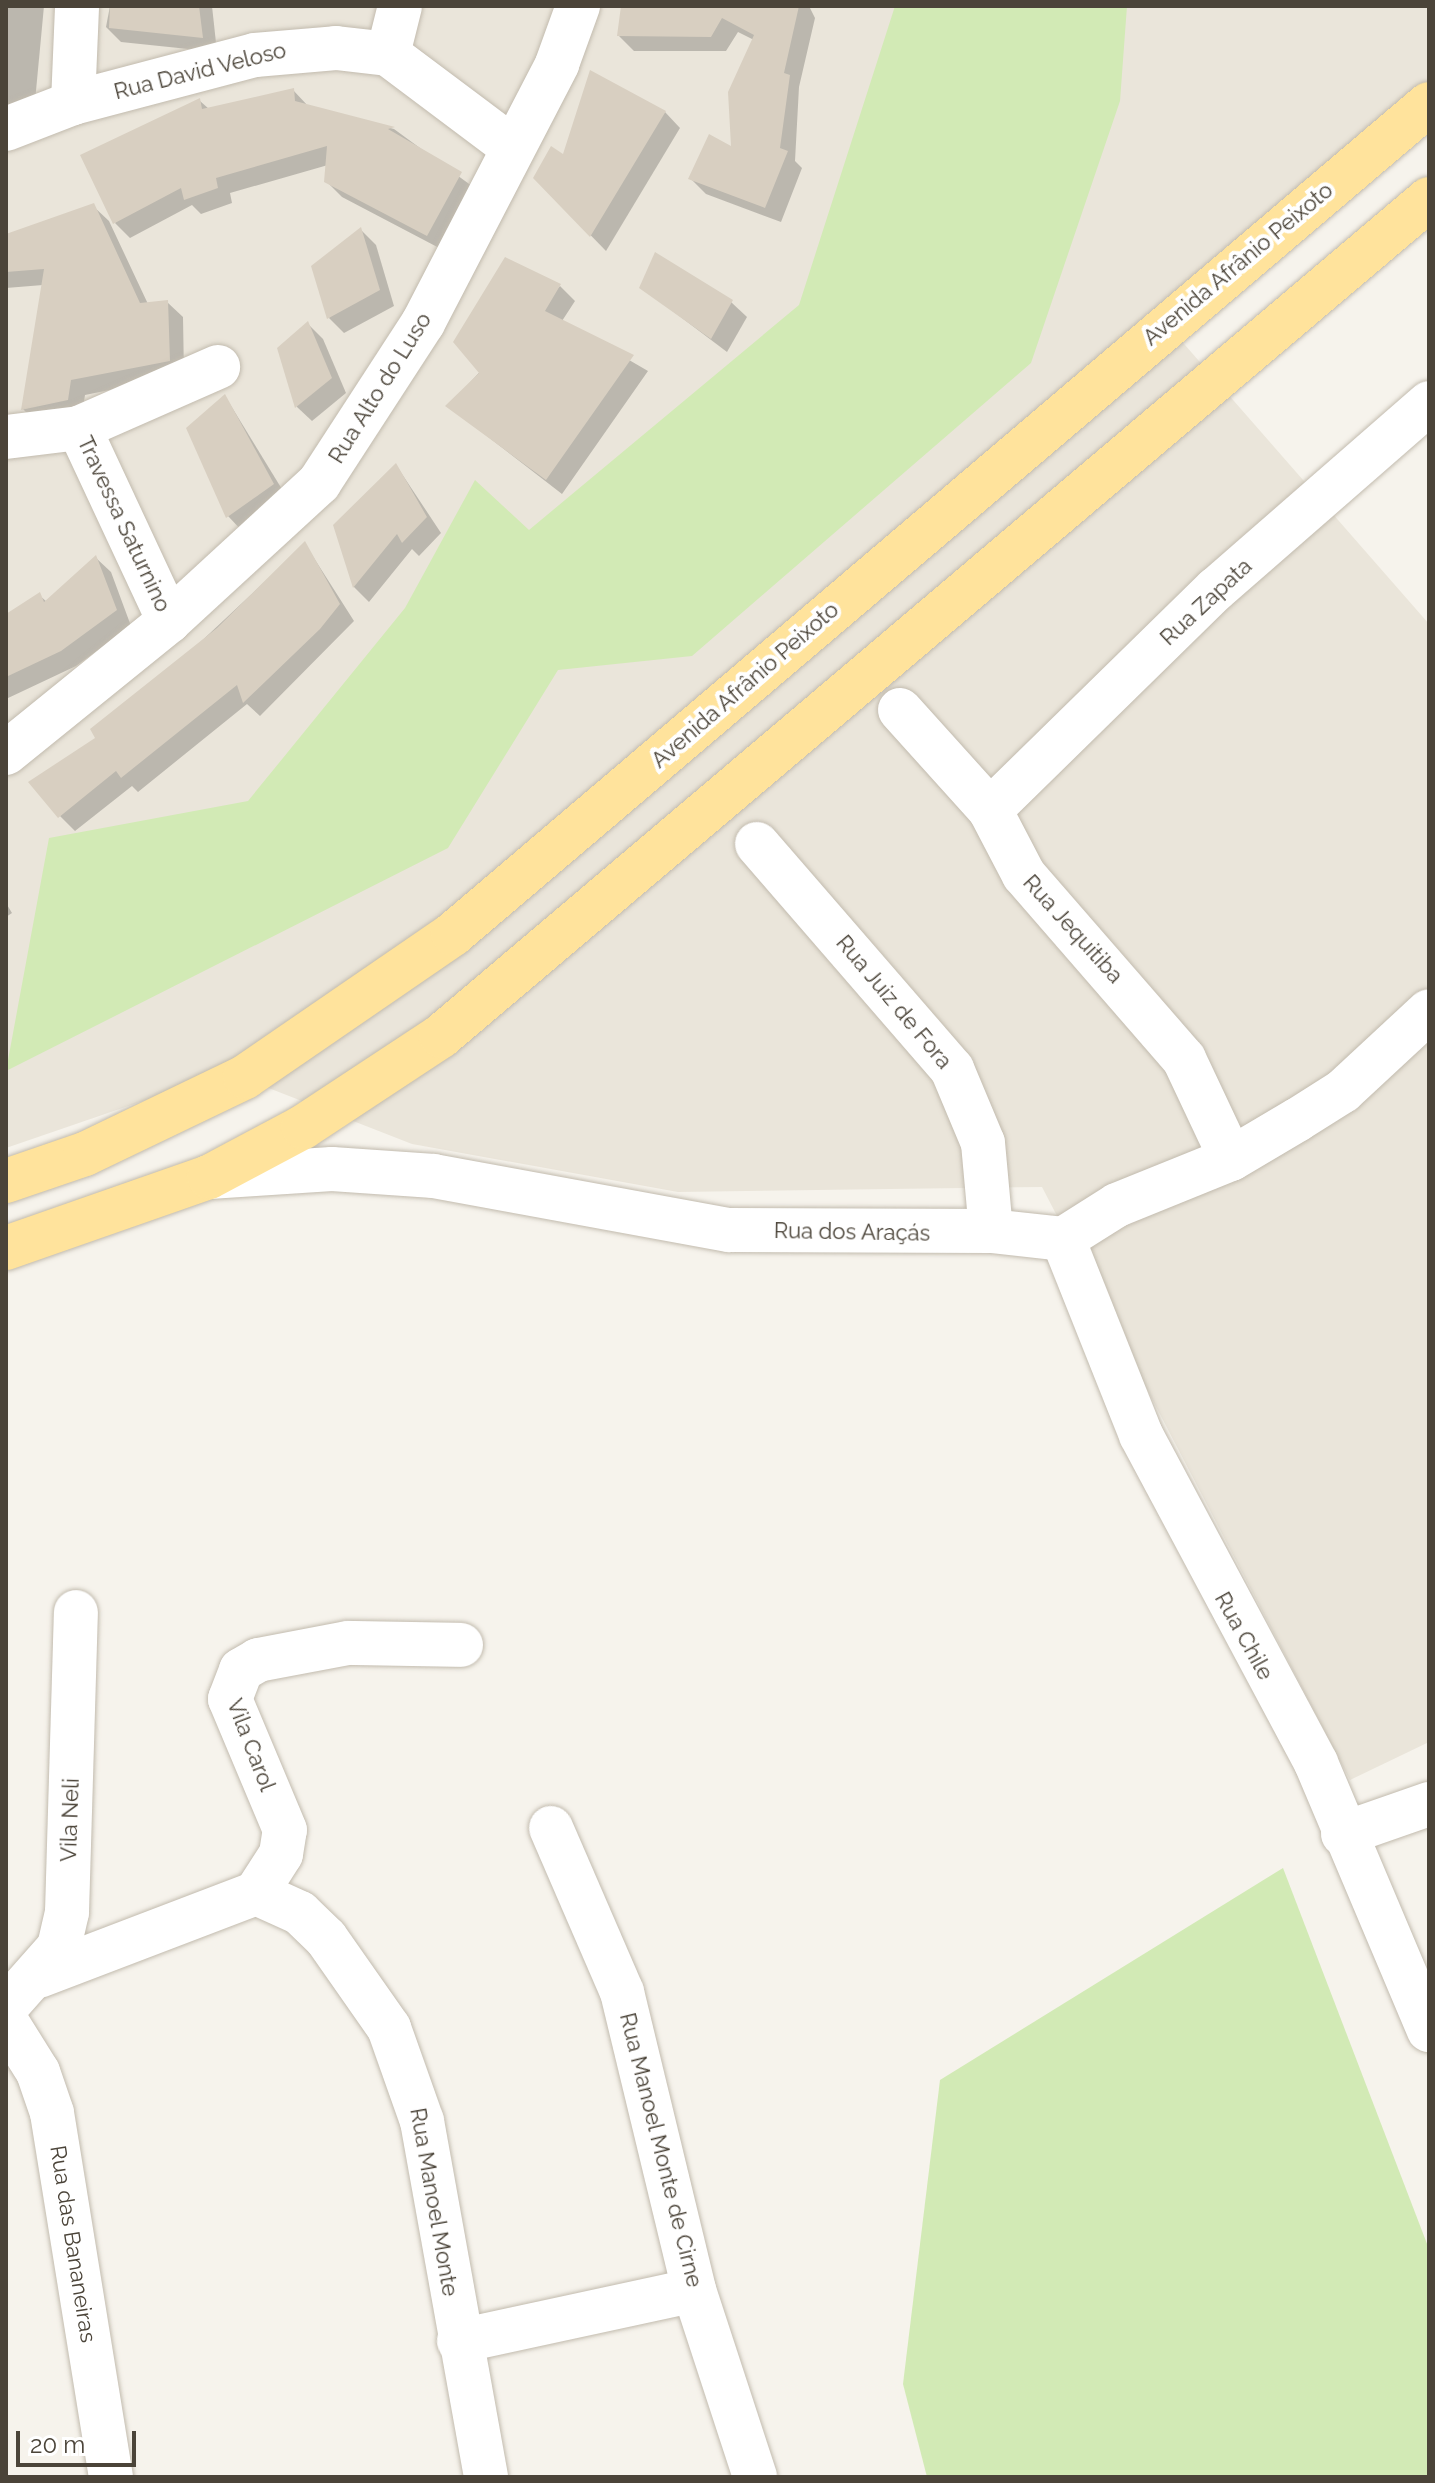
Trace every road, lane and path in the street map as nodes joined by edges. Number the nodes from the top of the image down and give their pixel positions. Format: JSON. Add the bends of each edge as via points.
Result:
{"nodes":[{"id":1,"x":77,"y":6,"type":"edge"},
{"id":2,"x":400,"y":6,"type":"edge"},
{"id":3,"x":578,"y":6,"type":"edge"},
{"id":4,"x":388,"y":54,"type":"junction"},
{"id":5,"x":73,"y":103,"type":"junction"},
{"id":6,"x":1429,"y":104,"type":"edge"},
{"id":7,"x":6,"y":129,"type":"edge"},
{"id":8,"x":512,"y":147,"type":"junction"},
{"id":9,"x":1429,"y":199,"type":"edge"},
{"id":10,"x":218,"y":367,"type":"dead end"},
{"id":11,"x":1429,"y":403,"type":"edge"},
{"id":12,"x":79,"y":428,"type":"junction"},
{"id":13,"x":6,"y":437,"type":"edge"},
{"id":14,"x":169,"y":621,"type":"junction"},
{"id":15,"x":900,"y":710,"type":"dead end"},
{"id":16,"x":6,"y":753,"type":"edge"},
{"id":17,"x":990,"y":810,"type":"junction"},
{"id":18,"x":757,"y":844,"type":"dead end"},
{"id":19,"x":1429,"y":1011,"type":"edge"},
{"id":20,"x":1231,"y":1159,"type":"junction"},
{"id":21,"x":209,"y":1177,"type":"junction"},
{"id":22,"x":6,"y":1181,"type":"edge"},
{"id":23,"x":991,"y":1231,"type":"junction"},
{"id":24,"x":1063,"y":1239,"type":"junction"},
{"id":25,"x":6,"y":1248,"type":"edge"},
{"id":26,"x":76,"y":1612,"type":"dead end"},
{"id":27,"x":461,"y":1645,"type":"dead end"},
{"id":28,"x":1429,"y":1804,"type":"edge"},
{"id":29,"x":551,"y":1828,"type":"dead end"},
{"id":30,"x":1343,"y":1834,"type":"junction"},
{"id":31,"x":256,"y":1893,"type":"junction"},
{"id":32,"x":39,"y":1976,"type":"junction"},
{"id":33,"x":6,"y":2007,"type":"edge"},
{"id":34,"x":1426,"y":2015,"type":"edge"},
{"id":35,"x":6,"y":2021,"type":"edge"},
{"id":36,"x":694,"y":2290,"type":"junction"},
{"id":37,"x":459,"y":2341,"type":"junction"},
{"id":38,"x":111,"y":2477,"type":"edge"},
{"id":39,"x":486,"y":2477,"type":"edge"},
{"id":40,"x":755,"y":2477,"type":"edge"}],
"edges":[{"from":1,"to":5,"type":"street"},
{"from":2,"to":4,"type":"street"},
{"from":3,"to":8,"type":"street","name":"Rua Alto do Luso","via":[[557,64]]},
{"from":4,"to":5,"type":"street","name":"Rua David Veloso","via":[[298,47]]},
{"from":4,"to":8,"type":"street"},
{"from":5,"to":7,"type":"street","name":"Rua David Veloso"},
{"from":6,"to":22,"type":"main road","name":"Avenida Afrânio Peixoto","via":[[453,934],[245,1077],[85,1154]]},
{"from":8,"to":14,"type":"street","name":"Rua Alto do Luso","via":[[423,323],[354,435],[319,483]]},
{"from":9,"to":21,"type":"main road","via":[[523,973],[382,1077]]},
{"from":10,"to":12,"type":"street"},
{"from":11,"to":17,"type":"street","name":"Rua Zapata","via":[[1216,589]]},
{"from":12,"to":13,"type":"street"},
{"from":12,"to":14,"type":"street","name":"Travessa Saturnino"},
{"from":14,"to":16,"type":"street","name":"Rua Alto do Luso"},
{"from":15,"to":17,"type":"street","name":"Rua Jequitiba"},
{"from":17,"to":20,"type":"street","name":"Rua Jequitiba","via":[[1024,875],[1184,1059]]},
{"from":18,"to":23,"type":"street","name":"Rua Juiz de Fora","via":[[952,1069],[983,1143]]},
{"from":19,"to":20,"type":"street","via":[[1343,1091]]},
{"from":20,"to":24,"type":"street","via":[[1117,1205]]},
{"from":21,"to":23,"type":"street","name":"Rua dos Araçás","via":[[332,1169],[434,1176],[729,1230]]},
{"from":21,"to":25,"type":"main road"},
{"from":23,"to":24,"type":"street","name":"Rua dos Araçás"},
{"from":24,"to":30,"type":"street","name":"Rua Chile","via":[[1141,1435],[1316,1763]]},
{"from":26,"to":32,"type":"street","name":"Vila Neli","via":[[67,1912],[59,1947]]},
{"from":27,"to":31,"type":"street","name":"Vila Carol","via":[[348,1643],[258,1660],[241,1670],[230,1699],[285,1830],[281,1854]]},
{"from":28,"to":30,"type":"street"},
{"from":29,"to":36,"type":"street","name":"Rua Manoel Monte de Cirne","via":[[622,1992]]},
{"from":30,"to":34,"type":"street","name":"Rua Chile"},
{"from":31,"to":32,"type":"street"},
{"from":31,"to":37,"type":"street","name":"Rua Manoel Monte","via":[[300,1913],[326,1938],[389,2028],[422,2121]]},
{"from":32,"to":33,"type":"street","name":"Vila Neli"},
{"from":35,"to":38,"type":"street","name":"Rua das Bananeiras","via":[[38,2072],[52,2113]]},
{"from":36,"to":37,"type":"street"},
{"from":36,"to":40,"type":"street","name":"Rua Manoel Monte de Cirne"},
{"from":37,"to":39,"type":"street","name":"Rua Manoel Monte"}]}
